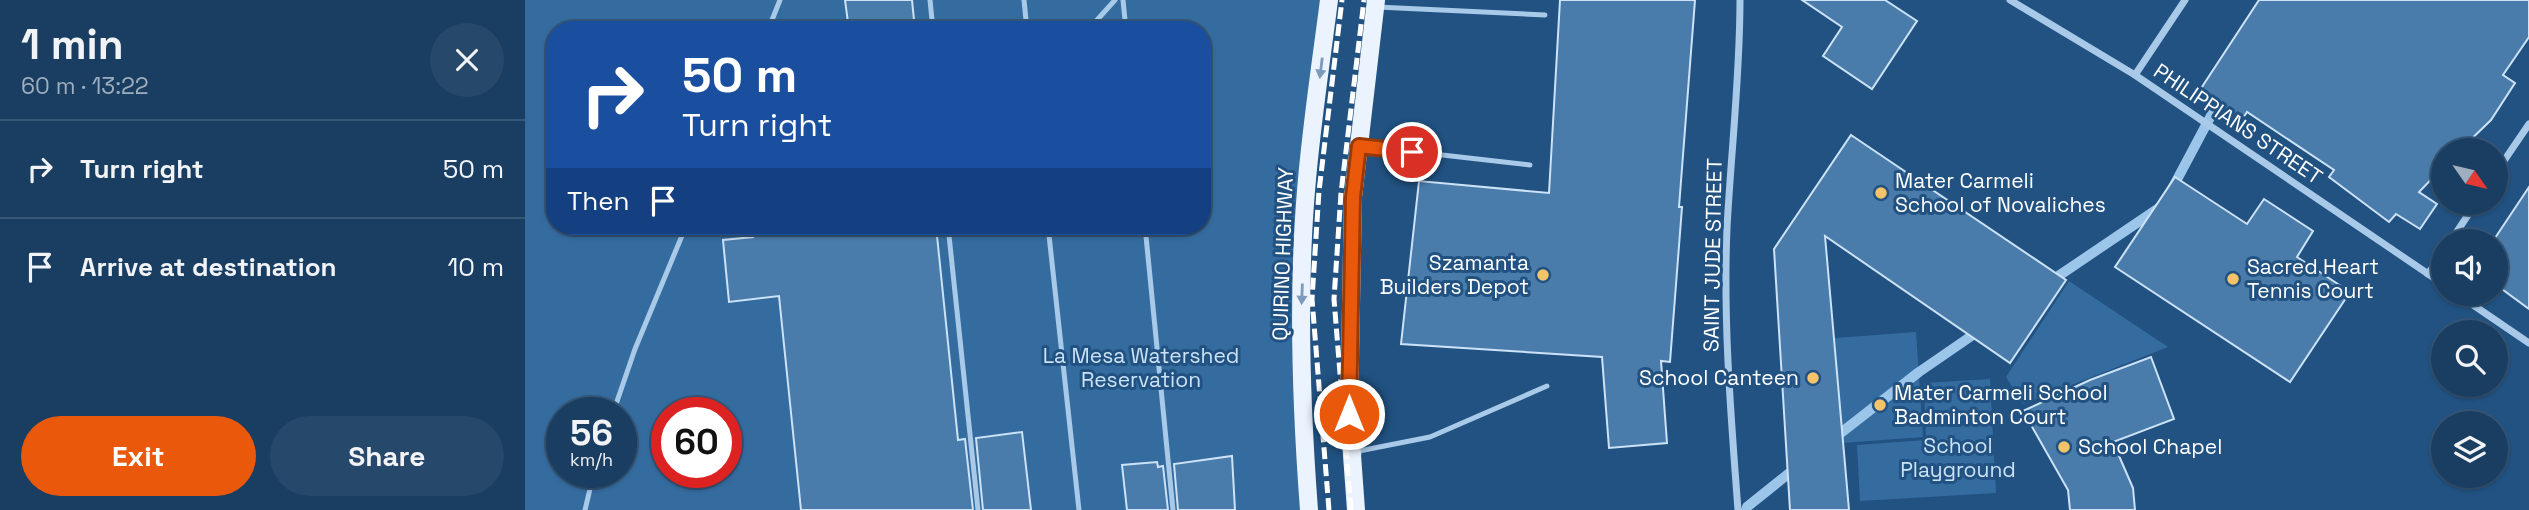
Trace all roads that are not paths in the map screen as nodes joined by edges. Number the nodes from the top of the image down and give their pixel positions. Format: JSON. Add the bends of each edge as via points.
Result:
{"nodes":[{"id":1,"x":780,"y":0,"type":"edge"},
{"id":2,"x":930,"y":0,"type":"edge"},
{"id":3,"x":1024,"y":0,"type":"edge"},
{"id":4,"x":1115,"y":0,"type":"edge"},
{"id":5,"x":1123,"y":0,"type":"edge"},
{"id":6,"x":1329,"y":0,"type":"edge"},
{"id":7,"x":1740,"y":0,"type":"edge"},
{"id":8,"x":2010,"y":0,"type":"edge"},
{"id":9,"x":2185,"y":0,"type":"edge"},
{"id":10,"x":1376,"y":4,"type":"edge"},
{"id":11,"x":1545,"y":15,"type":"dead end"},
{"id":12,"x":772,"y":21,"type":"edge"},
{"id":13,"x":932,"y":21,"type":"edge"},
{"id":14,"x":1026,"y":21,"type":"edge"},
{"id":15,"x":1097,"y":21,"type":"edge"},
{"id":16,"x":1125,"y":21,"type":"edge"},
{"id":17,"x":2135,"y":75,"type":"junction"},
{"id":18,"x":2529,"y":124,"type":"edge"},
{"id":19,"x":1359,"y":146,"type":"junction"},
{"id":20,"x":2508,"y":155,"type":"edge"},
{"id":21,"x":1530,"y":165,"type":"dead end"},
{"id":22,"x":682,"y":235,"type":"edge"},
{"id":23,"x":949,"y":235,"type":"edge"},
{"id":24,"x":1049,"y":235,"type":"edge"},
{"id":25,"x":1146,"y":235,"type":"edge"},
{"id":26,"x":2431,"y":270,"type":"edge"},
{"id":27,"x":2428,"y":274,"type":"junction"},
{"id":28,"x":2431,"y":276,"type":"edge"},
{"id":29,"x":2475,"y":306,"type":"edge"},
{"id":30,"x":2529,"y":343,"type":"edge"},
{"id":31,"x":1547,"y":386,"type":"dead end"},
{"id":32,"x":618,"y":397,"type":"edge"},
{"id":33,"x":1354,"y":475,"type":"junction"},
{"id":34,"x":590,"y":488,"type":"edge"},
{"id":35,"x":585,"y":510,"type":"edge"},
{"id":36,"x":978,"y":510,"type":"edge"},
{"id":37,"x":1079,"y":510,"type":"edge"},
{"id":38,"x":1173,"y":510,"type":"edge"},
{"id":39,"x":1310,"y":510,"type":"edge"},
{"id":40,"x":1356,"y":510,"type":"edge"},
{"id":41,"x":1738,"y":510,"type":"edge"}],
"edges":[{"from":1,"to":12,"type":"lane"},
{"from":2,"to":13,"type":"lane"},
{"from":3,"to":14,"type":"lane"},
{"from":4,"to":15,"type":"lane"},
{"from":5,"to":16,"type":"lane"},
{"from":6,"to":39,"type":"main road","name":"QUIRINO HIGHWAY","one_way":true,"via":[[1306,191],[1302,416]]},
{"from":7,"to":41,"type":"street","name":"SAINT JUDE STREET","via":[[1740,64],[1727,230],[1728,374]]},
{"from":8,"to":17,"type":"street","name":"PHILIPPIANS STREET"},
{"from":9,"to":17,"type":"street"},
{"from":10,"to":11,"type":"lane"},
{"from":10,"to":19,"type":"main road"},
{"from":17,"to":27,"type":"street","name":"PHILIPPIANS STREET"},
{"from":18,"to":20,"type":"street"},
{"from":19,"to":21,"type":"lane"},
{"from":19,"to":33,"type":"main road","via":[[1350,302],[1349,414]]},
{"from":22,"to":32,"type":"lane"},
{"from":23,"to":36,"type":"lane"},
{"from":24,"to":37,"type":"lane"},
{"from":25,"to":38,"type":"lane"},
{"from":26,"to":27,"type":"street"},
{"from":27,"to":28,"type":"street","name":"PHILIPPIANS STREET"},
{"from":29,"to":30,"type":"street"},
{"from":31,"to":33,"type":"lane","via":[[1430,437],[1359,451]]},
{"from":33,"to":40,"type":"main road"},
{"from":34,"to":35,"type":"lane"}]}
